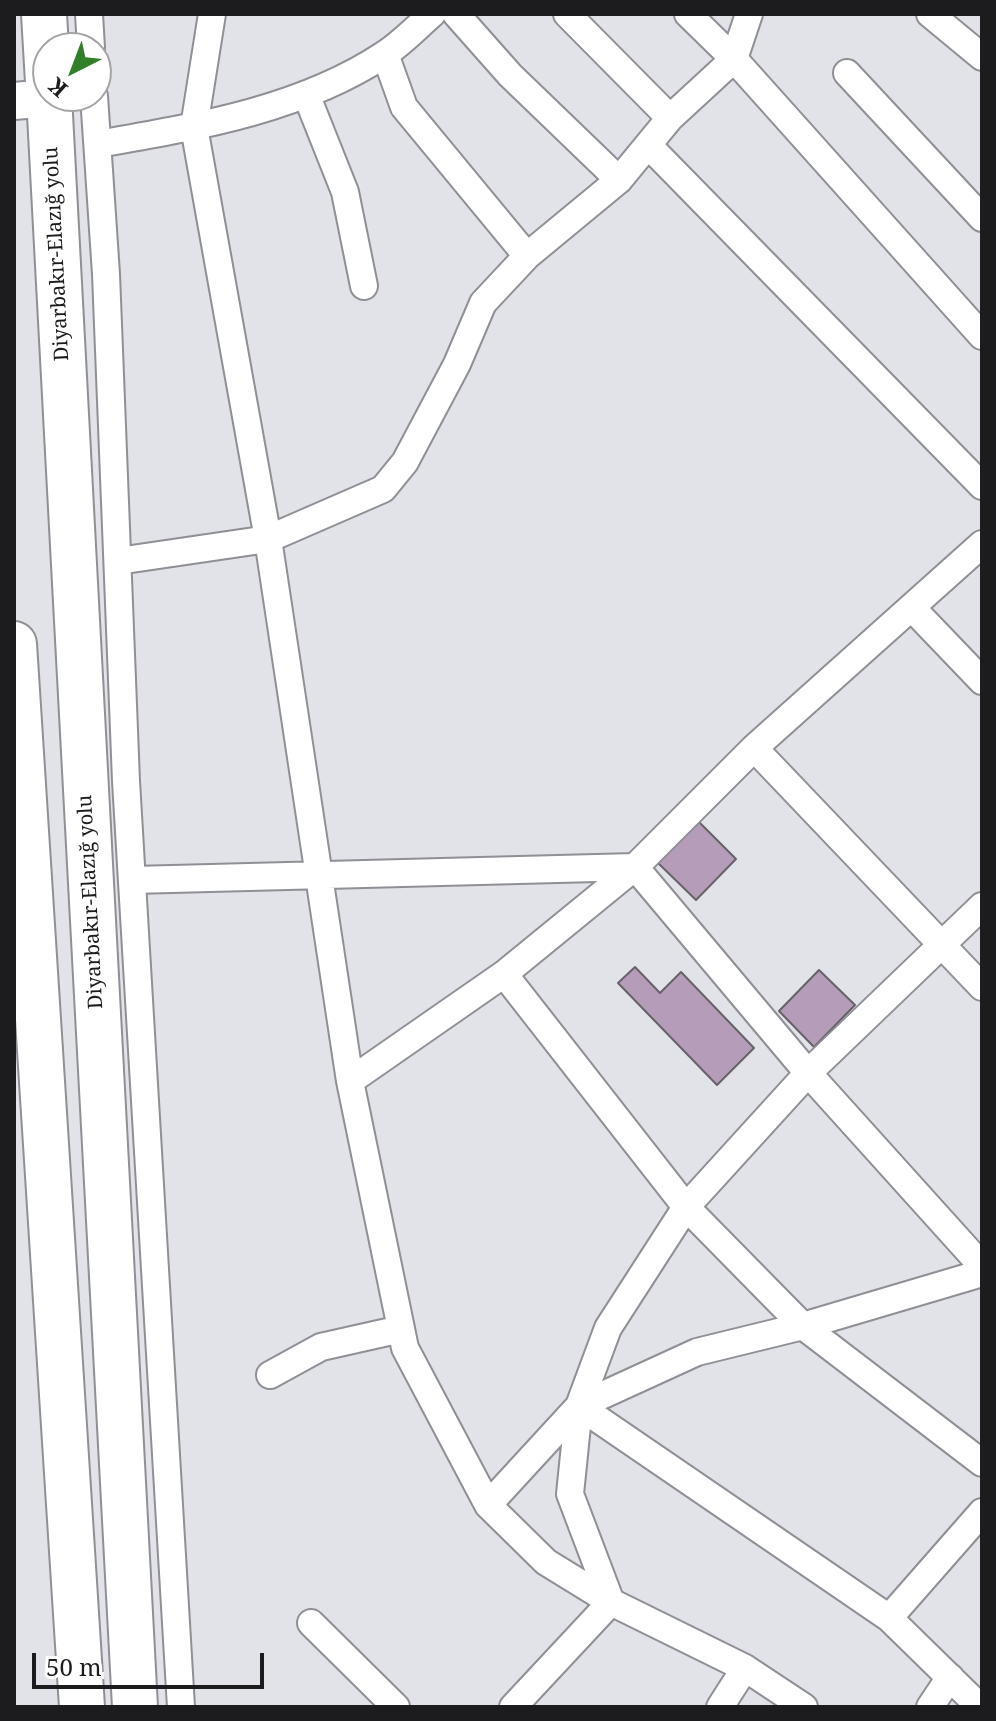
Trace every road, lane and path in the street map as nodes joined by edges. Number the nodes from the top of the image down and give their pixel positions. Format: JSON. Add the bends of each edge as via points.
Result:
{"nodes":[{"id":1,"x":212,"y":14,"type":"edge"},
{"id":2,"x":432,"y":14,"type":"edge"},
{"id":3,"x":456,"y":14,"type":"edge"},
{"id":4,"x":567,"y":14,"type":"edge"},
{"id":5,"x":688,"y":14,"type":"edge"},
{"id":6,"x":749,"y":14,"type":"edge"},
{"id":7,"x":930,"y":14,"type":"edge"},
{"id":8,"x":385,"y":54,"type":"junction"},
{"id":9,"x":982,"y":57,"type":"edge"},
{"id":10,"x":734,"y":59,"type":"junction"},
{"id":11,"x":847,"y":73,"type":"dead end"},
{"id":12,"x":306,"y":94,"type":"junction"},
{"id":13,"x":41,"y":112,"type":"edge"},
{"id":14,"x":95,"y":112,"type":"edge"},
{"id":15,"x":670,"y":118,"type":"junction"},
{"id":16,"x":194,"y":127,"type":"junction"},
{"id":17,"x":98,"y":144,"type":"junction"},
{"id":18,"x":648,"y":145,"type":"junction"},
{"id":19,"x":619,"y":180,"type":"junction"},
{"id":20,"x":981,"y":215,"type":"edge"},
{"id":21,"x":527,"y":256,"type":"junction"},
{"id":22,"x":364,"y":286,"type":"dead end"},
{"id":23,"x":982,"y":336,"type":"edge"},
{"id":24,"x":982,"y":486,"type":"edge"},
{"id":25,"x":268,"y":539,"type":"junction"},
{"id":26,"x":982,"y":544,"type":"edge"},
{"id":27,"x":118,"y":561,"type":"junction"},
{"id":28,"x":913,"y":609,"type":"junction"},
{"id":29,"x":14,"y":644,"type":"edge"},
{"id":30,"x":982,"y":681,"type":"edge"},
{"id":31,"x":754,"y":748,"type":"junction"},
{"id":32,"x":635,"y":867,"type":"junction"},
{"id":33,"x":321,"y":876,"type":"junction"},
{"id":34,"x":133,"y":880,"type":"junction"},
{"id":35,"x":982,"y":906,"type":"edge"},
{"id":36,"x":940,"y":944,"type":"junction"},
{"id":37,"x":504,"y":974,"type":"junction"},
{"id":38,"x":982,"y":987,"type":"edge"},
{"id":39,"x":808,"y":1073,"type":"junction"},
{"id":40,"x":350,"y":1081,"type":"junction"},
{"id":41,"x":686,"y":1207,"type":"junction"},
{"id":42,"x":982,"y":1266,"type":"edge"},
{"id":43,"x":982,"y":1273,"type":"edge"},
{"id":44,"x":803,"y":1326,"type":"junction"},
{"id":45,"x":401,"y":1329,"type":"junction"},
{"id":46,"x":270,"y":1375,"type":"dead end"},
{"id":47,"x":579,"y":1406,"type":"junction"},
{"id":48,"x":982,"y":1463,"type":"edge"},
{"id":49,"x":488,"y":1505,"type":"junction"},
{"id":50,"x":982,"y":1512,"type":"edge"},
{"id":51,"x":611,"y":1602,"type":"junction"},
{"id":52,"x":889,"y":1618,"type":"junction"},
{"id":53,"x":311,"y":1623,"type":"dead end"},
{"id":54,"x":745,"y":1668,"type":"junction"},
{"id":55,"x":950,"y":1677,"type":"junction"},
{"id":56,"x":82,"y":1707,"type":"edge"},
{"id":57,"x":135,"y":1707,"type":"edge"},
{"id":58,"x":181,"y":1707,"type":"edge"},
{"id":59,"x":396,"y":1707,"type":"edge"},
{"id":60,"x":513,"y":1707,"type":"edge"},
{"id":61,"x":720,"y":1707,"type":"edge"},
{"id":62,"x":804,"y":1707,"type":"edge"},
{"id":63,"x":930,"y":1707,"type":"edge"},
{"id":64,"x":980,"y":1707,"type":"edge"}],
"edges":[{"from":1,"to":16,"type":"street"},
{"from":2,"to":8,"type":"street"},
{"from":3,"to":19,"type":"street","via":[[510,75]]},
{"from":4,"to":15,"type":"street"},
{"from":5,"to":10,"type":"street"},
{"from":6,"to":10,"type":"street"},
{"from":7,"to":9,"type":"street"},
{"from":8,"to":12,"type":"street"},
{"from":8,"to":21,"type":"street","via":[[404,107]]},
{"from":10,"to":15,"type":"street"},
{"from":10,"to":23,"type":"street"},
{"from":11,"to":20,"type":"street"},
{"from":12,"to":16,"type":"street"},
{"from":12,"to":22,"type":"street","via":[[345,192]]},
{"from":13,"to":57,"type":"highway","name":"Diyarbakır-Elazığ yolu"},
{"from":14,"to":17,"type":"street"},
{"from":15,"to":18,"type":"street"},
{"from":16,"to":17,"type":"street"},
{"from":16,"to":25,"type":"street"},
{"from":17,"to":27,"type":"street"},
{"from":18,"to":19,"type":"street"},
{"from":18,"to":24,"type":"street"},
{"from":19,"to":21,"type":"street"},
{"from":21,"to":25,"type":"street","via":[[483,303],[413,448],[383,489]]},
{"from":25,"to":27,"type":"street"},
{"from":25,"to":33,"type":"street"},
{"from":26,"to":28,"type":"street"},
{"from":27,"to":34,"type":"street"},
{"from":28,"to":30,"type":"street"},
{"from":28,"to":31,"type":"street"},
{"from":29,"to":56,"type":"highway"},
{"from":31,"to":32,"type":"street"},
{"from":31,"to":36,"type":"street"},
{"from":32,"to":33,"type":"street"},
{"from":32,"to":37,"type":"street"},
{"from":32,"to":39,"type":"street"},
{"from":33,"to":34,"type":"street"},
{"from":33,"to":40,"type":"street"},
{"from":34,"to":58,"type":"street"},
{"from":35,"to":36,"type":"street"},
{"from":36,"to":38,"type":"street"},
{"from":36,"to":39,"type":"street"},
{"from":37,"to":40,"type":"street"},
{"from":37,"to":41,"type":"street"},
{"from":39,"to":41,"type":"street"},
{"from":39,"to":42,"type":"street"},
{"from":40,"to":45,"type":"street"},
{"from":41,"to":44,"type":"street"},
{"from":41,"to":47,"type":"street","via":[[608,1328]]},
{"from":43,"to":44,"type":"street"},
{"from":44,"to":47,"type":"street","via":[[697,1352]]},
{"from":44,"to":48,"type":"street"},
{"from":45,"to":46,"type":"street","via":[[321,1347]]},
{"from":45,"to":49,"type":"street","via":[[405,1348]]},
{"from":47,"to":49,"type":"street"},
{"from":47,"to":51,"type":"street","via":[[570,1494]]},
{"from":47,"to":52,"type":"street"},
{"from":49,"to":51,"type":"street","via":[[546,1562]]},
{"from":50,"to":52,"type":"street"},
{"from":51,"to":54,"type":"street"},
{"from":51,"to":60,"type":"street"},
{"from":52,"to":55,"type":"street"},
{"from":53,"to":59,"type":"street"},
{"from":54,"to":61,"type":"street"},
{"from":54,"to":62,"type":"street"},
{"from":55,"to":63,"type":"street"},
{"from":55,"to":64,"type":"street"}]}
